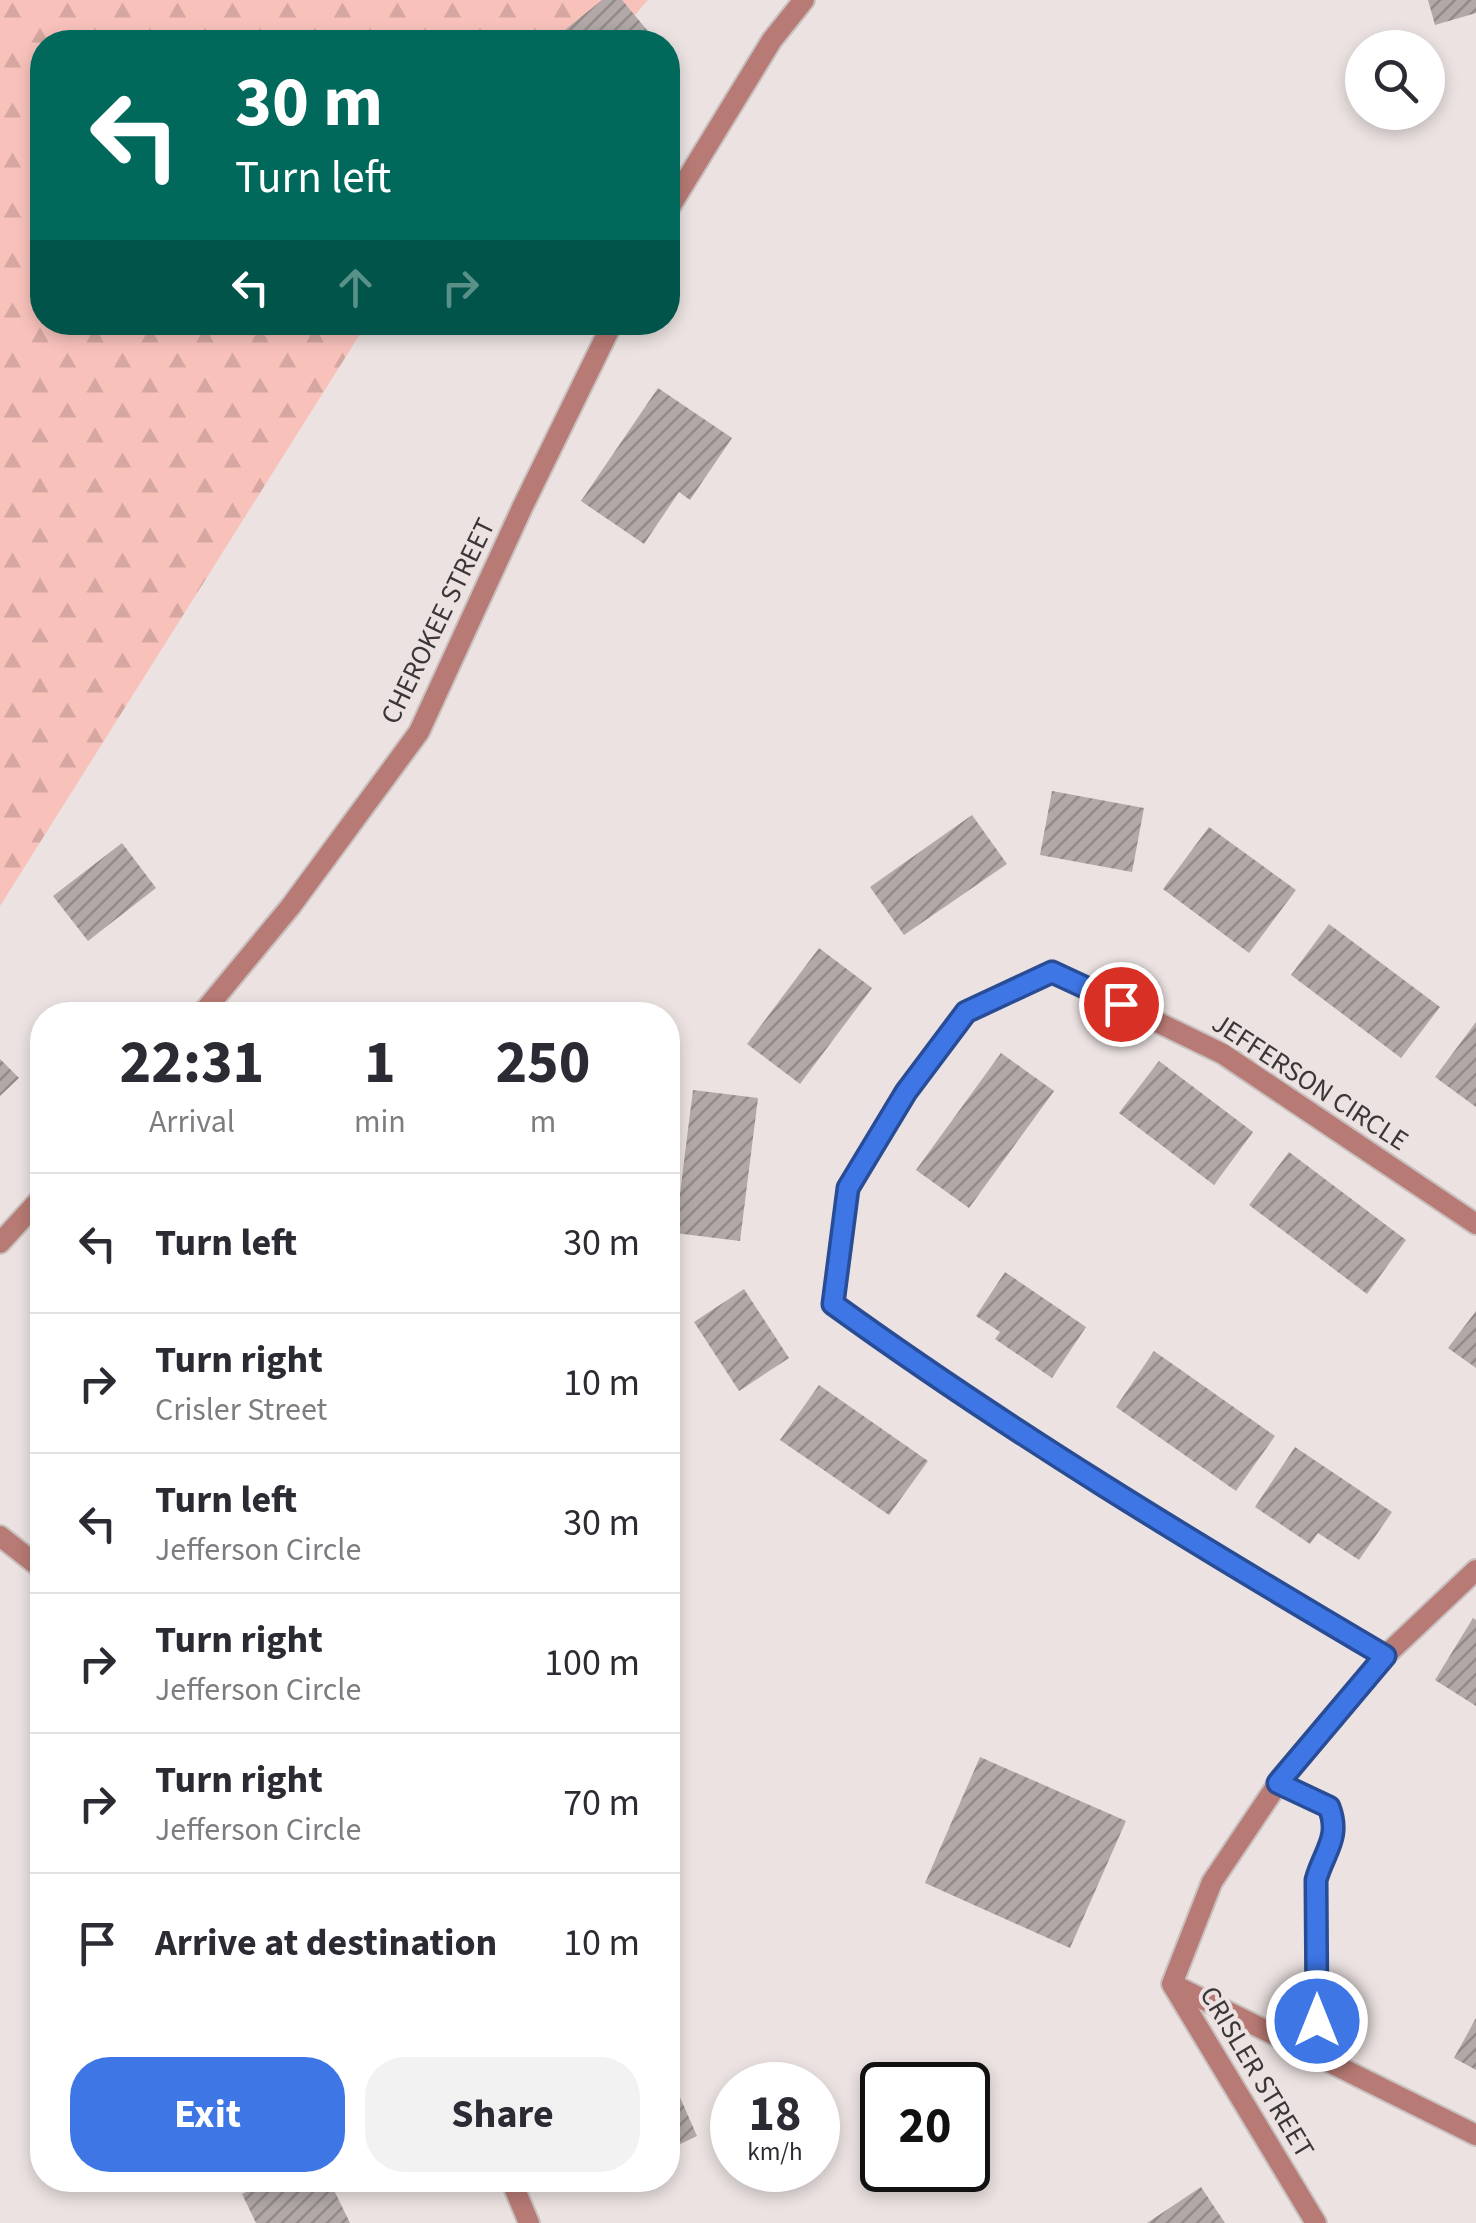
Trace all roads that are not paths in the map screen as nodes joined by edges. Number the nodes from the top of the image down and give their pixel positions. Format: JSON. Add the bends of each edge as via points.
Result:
{"nodes":[{"id":1,"x":804,"y":0,"type":"edge"},
{"id":2,"x":680,"y":190,"type":"edge"},
{"id":3,"x":606,"y":335,"type":"edge"},
{"id":4,"x":212,"y":1002,"type":"edge"},
{"id":5,"x":30,"y":1210,"type":"edge"},
{"id":6,"x":1476,"y":1224,"type":"edge"},
{"id":7,"x":0,"y":1242,"type":"edge"},
{"id":8,"x":0,"y":1536,"type":"edge"},
{"id":9,"x":30,"y":1560,"type":"edge"},
{"id":10,"x":1476,"y":1570,"type":"edge"},
{"id":11,"x":1385,"y":1656,"type":"junction"},
{"id":12,"x":1278,"y":1783,"type":"junction"},
{"id":13,"x":1172,"y":1984,"type":"junction"},
{"id":14,"x":1317,"y":2056,"type":"junction"},
{"id":15,"x":1476,"y":2135,"type":"edge"},
{"id":16,"x":516,"y":2192,"type":"edge"},
{"id":17,"x":529,"y":2223,"type":"edge"},
{"id":18,"x":1316,"y":2223,"type":"edge"}],
"edges":[{"from":1,"to":2,"type":"street"},
{"from":3,"to":4,"type":"street","name":"CHEROKEE STREET","via":[[420,732]]},
{"from":5,"to":7,"type":"street"},
{"from":6,"to":11,"type":"street","name":"JEFFERSON CIRCLE","via":[[1223,1054],[1052,972],[966,1012],[906,1092],[848,1188],[833,1304],[948,1387]]},
{"from":8,"to":9,"type":"street"},
{"from":10,"to":11,"type":"street","name":"CRISLER STREET"},
{"from":11,"to":12,"type":"street","name":"CRISLER STREET"},
{"from":12,"to":13,"type":"street","name":"CRISLER STREET","via":[[1212,1882]]},
{"from":12,"to":14,"type":"lane","via":[[1329,1807],[1335,1822],[1316,1880]]},
{"from":13,"to":14,"type":"street"},
{"from":13,"to":18,"type":"street","name":"CRISLER STREET"},
{"from":14,"to":15,"type":"street"},
{"from":16,"to":17,"type":"street"}]}
